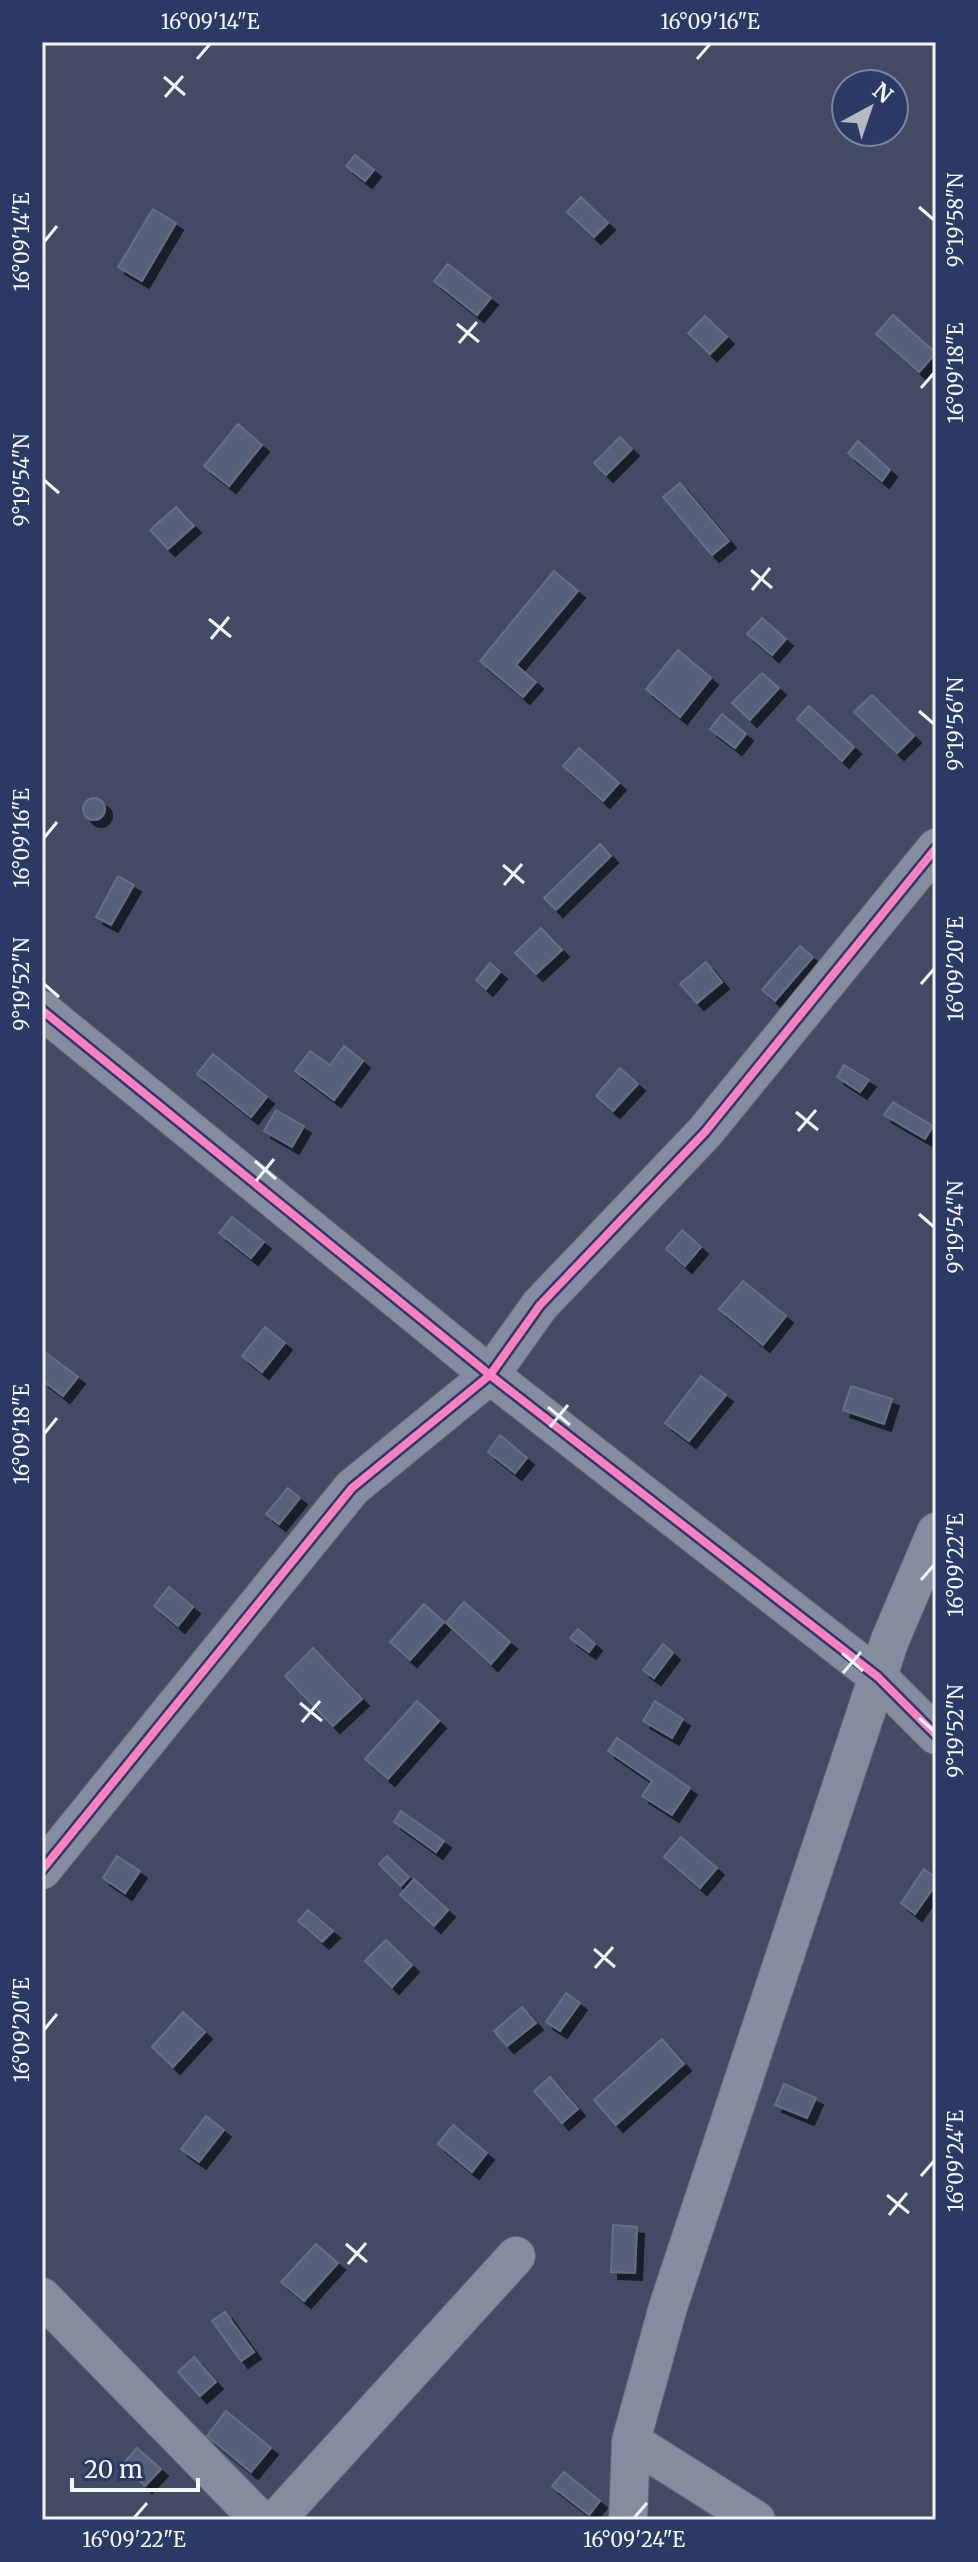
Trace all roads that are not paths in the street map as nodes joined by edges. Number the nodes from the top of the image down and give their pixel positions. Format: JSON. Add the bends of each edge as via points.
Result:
{"nodes":[{"id":1,"x":936,"y":848,"type":"edge"},
{"id":2,"x":42,"y":1010,"type":"edge"},
{"id":3,"x":490,"y":1375,"type":"junction"},
{"id":4,"x":936,"y":1532,"type":"edge"},
{"id":5,"x":878,"y":1677,"type":"junction"},
{"id":6,"x":936,"y":1735,"type":"edge"},
{"id":7,"x":42,"y":1870,"type":"edge"},
{"id":8,"x":516,"y":2256,"type":"dead end"},
{"id":9,"x":42,"y":2297,"type":"edge"},
{"id":10,"x":631,"y":2441,"type":"junction"},
{"id":11,"x":260,"y":2520,"type":"edge"},
{"id":12,"x":276,"y":2520,"type":"edge"},
{"id":13,"x":628,"y":2520,"type":"edge"},
{"id":14,"x":756,"y":2520,"type":"edge"}],
"edges":[{"from":1,"to":3,"type":"street","via":[[705,1132],[540,1305]]},
{"from":2,"to":3,"type":"street"},
{"from":3,"to":5,"type":"street"},
{"from":3,"to":7,"type":"street","via":[[352,1488]]},
{"from":4,"to":5,"type":"street"},
{"from":5,"to":6,"type":"street"},
{"from":5,"to":10,"type":"street","via":[[677,2278]]},
{"from":8,"to":12,"type":"street"},
{"from":9,"to":11,"type":"street"},
{"from":10,"to":13,"type":"street"},
{"from":10,"to":14,"type":"street"}]}
